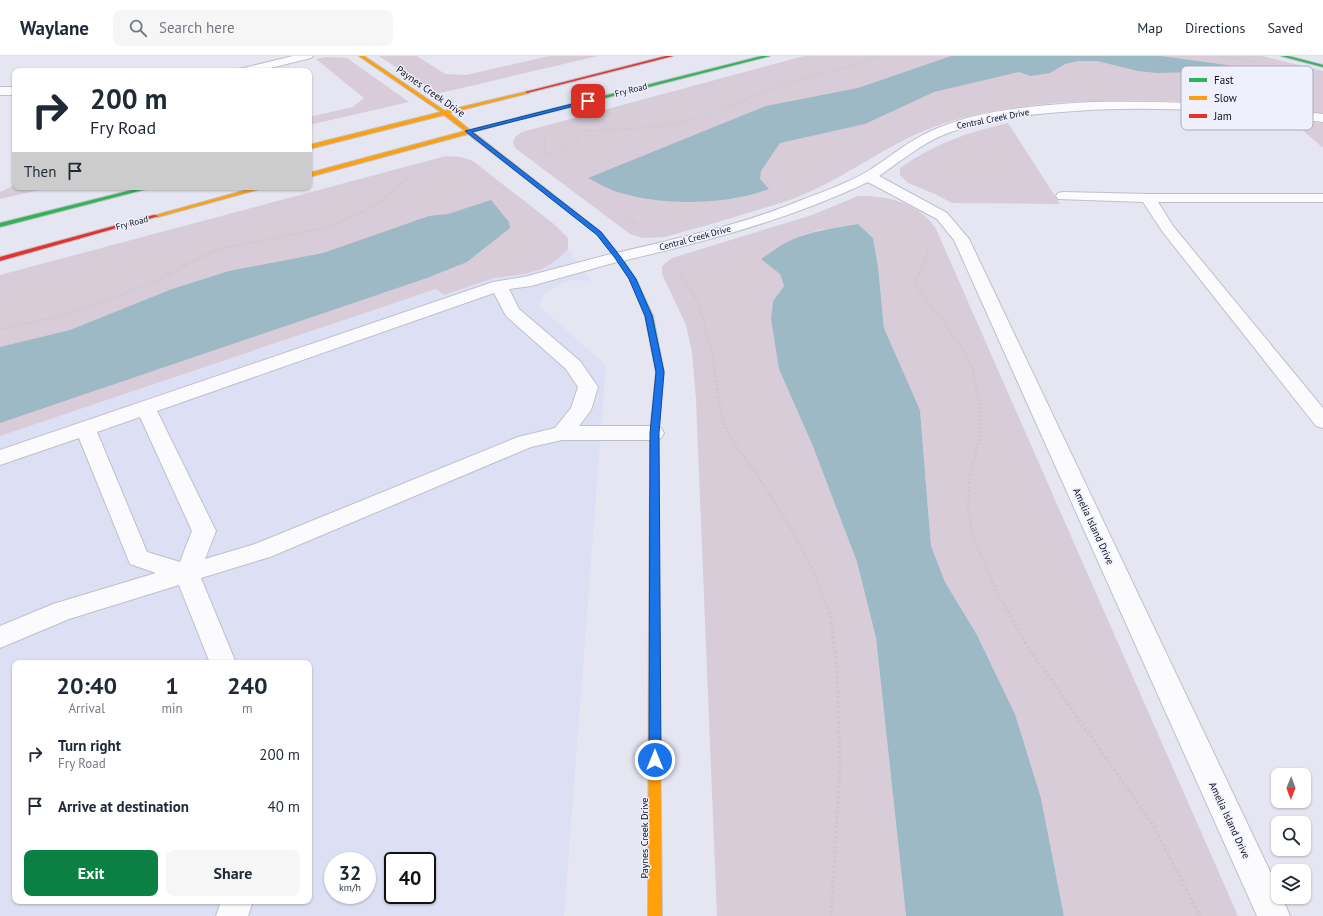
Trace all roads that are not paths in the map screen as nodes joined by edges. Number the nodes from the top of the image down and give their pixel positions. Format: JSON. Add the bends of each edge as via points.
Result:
{"nodes":[{"id":1,"x":307,"y":56,"type":"edge"},
{"id":2,"x":361,"y":56,"type":"edge"},
{"id":3,"x":671,"y":56,"type":"edge"},
{"id":4,"x":768,"y":56,"type":"edge"},
{"id":5,"x":1282,"y":56,"type":"edge"},
{"id":6,"x":1323,"y":66,"type":"edge"},
{"id":7,"x":256,"y":68,"type":"edge"},
{"id":8,"x":0,"y":91,"type":"edge"},
{"id":9,"x":12,"y":91,"type":"edge"},
{"id":10,"x":1181,"y":106,"type":"edge"},
{"id":11,"x":445,"y":113,"type":"junction"},
{"id":12,"x":1313,"y":117,"type":"edge"},
{"id":13,"x":1323,"y":118,"type":"edge"},
{"id":14,"x":468,"y":131,"type":"junction"},
{"id":15,"x":312,"y":146,"type":"edge"},
{"id":16,"x":312,"y":174,"type":"edge"},
{"id":17,"x":868,"y":176,"type":"junction"},
{"id":18,"x":139,"y":190,"type":"edge"},
{"id":19,"x":253,"y":190,"type":"edge"},
{"id":20,"x":1063,"y":196,"type":"dead end"},
{"id":21,"x":1148,"y":198,"type":"junction"},
{"id":22,"x":1323,"y":198,"type":"edge"},
{"id":23,"x":0,"y":225,"type":"edge"},
{"id":24,"x":618,"y":257,"type":"junction"},
{"id":25,"x":0,"y":259,"type":"edge"},
{"id":26,"x":499,"y":286,"type":"junction"},
{"id":27,"x":146,"y":408,"type":"junction"},
{"id":28,"x":1323,"y":421,"type":"edge"},
{"id":29,"x":85,"y":428,"type":"junction"},
{"id":30,"x":654,"y":433,"type":"junction"},
{"id":31,"x":562,"y":434,"type":"junction"},
{"id":32,"x":0,"y":458,"type":"edge"},
{"id":33,"x":187,"y":574,"type":"junction"},
{"id":34,"x":0,"y":637,"type":"edge"},
{"id":35,"x":222,"y":660,"type":"edge"},
{"id":36,"x":235,"y":904,"type":"edge"},
{"id":37,"x":232,"y":916,"type":"edge"},
{"id":38,"x":655,"y":916,"type":"edge"},
{"id":39,"x":1274,"y":916,"type":"edge"}],
"edges":[{"from":1,"to":7,"type":"street"},
{"from":2,"to":11,"type":"main road","name":"Paynes Creek Drive"},
{"from":3,"to":11,"type":"main road"},
{"from":4,"to":14,"type":"main road","name":"Fry Road"},
{"from":5,"to":6,"type":"main road"},
{"from":8,"to":9,"type":"street"},
{"from":10,"to":17,"type":"street","name":"Central Creek Drive","via":[[1112,105],[1009,114],[952,127],[914,145]]},
{"from":11,"to":14,"type":"main road","name":"Paynes Creek Drive"},
{"from":11,"to":15,"type":"main road"},
{"from":12,"to":13,"type":"street","name":"Central Creek Drive"},
{"from":14,"to":16,"type":"main road","name":"Fry Road"},
{"from":14,"to":24,"type":"main road","name":"Paynes Creek Drive","via":[[599,233]]},
{"from":17,"to":24,"type":"street","name":"Central Creek Drive","via":[[813,201],[740,226]]},
{"from":17,"to":39,"type":"street","name":"Amelia Island Drive","via":[[942,216],[961,239]]},
{"from":18,"to":23,"type":"main road"},
{"from":19,"to":25,"type":"main road","name":"Fry Road"},
{"from":20,"to":21,"type":"street"},
{"from":21,"to":22,"type":"street"},
{"from":21,"to":28,"type":"street","via":[[1167,228]]},
{"from":24,"to":26,"type":"street","name":"Central Creek Drive","via":[[546,277]]},
{"from":24,"to":30,"type":"main road","name":"Paynes Creek Drive","via":[[632,279],[649,316],[660,372]]},
{"from":26,"to":27,"type":"street","name":"Central Creek Drive"},
{"from":26,"to":31,"type":"street","via":[[512,312],[573,365],[588,387],[581,410]]},
{"from":27,"to":29,"type":"street","name":"Central Creek Drive"},
{"from":27,"to":33,"type":"street","via":[[204,531]]},
{"from":29,"to":32,"type":"street","name":"Central Creek Drive"},
{"from":29,"to":33,"type":"street","via":[[138,558]]},
{"from":30,"to":31,"type":"street"},
{"from":30,"to":38,"type":"main road","name":"Paynes Creek Drive"},
{"from":31,"to":33,"type":"street","via":[[525,442],[262,551]]},
{"from":33,"to":34,"type":"street","via":[[62,611]]},
{"from":33,"to":35,"type":"street"},
{"from":36,"to":37,"type":"street"}]}
